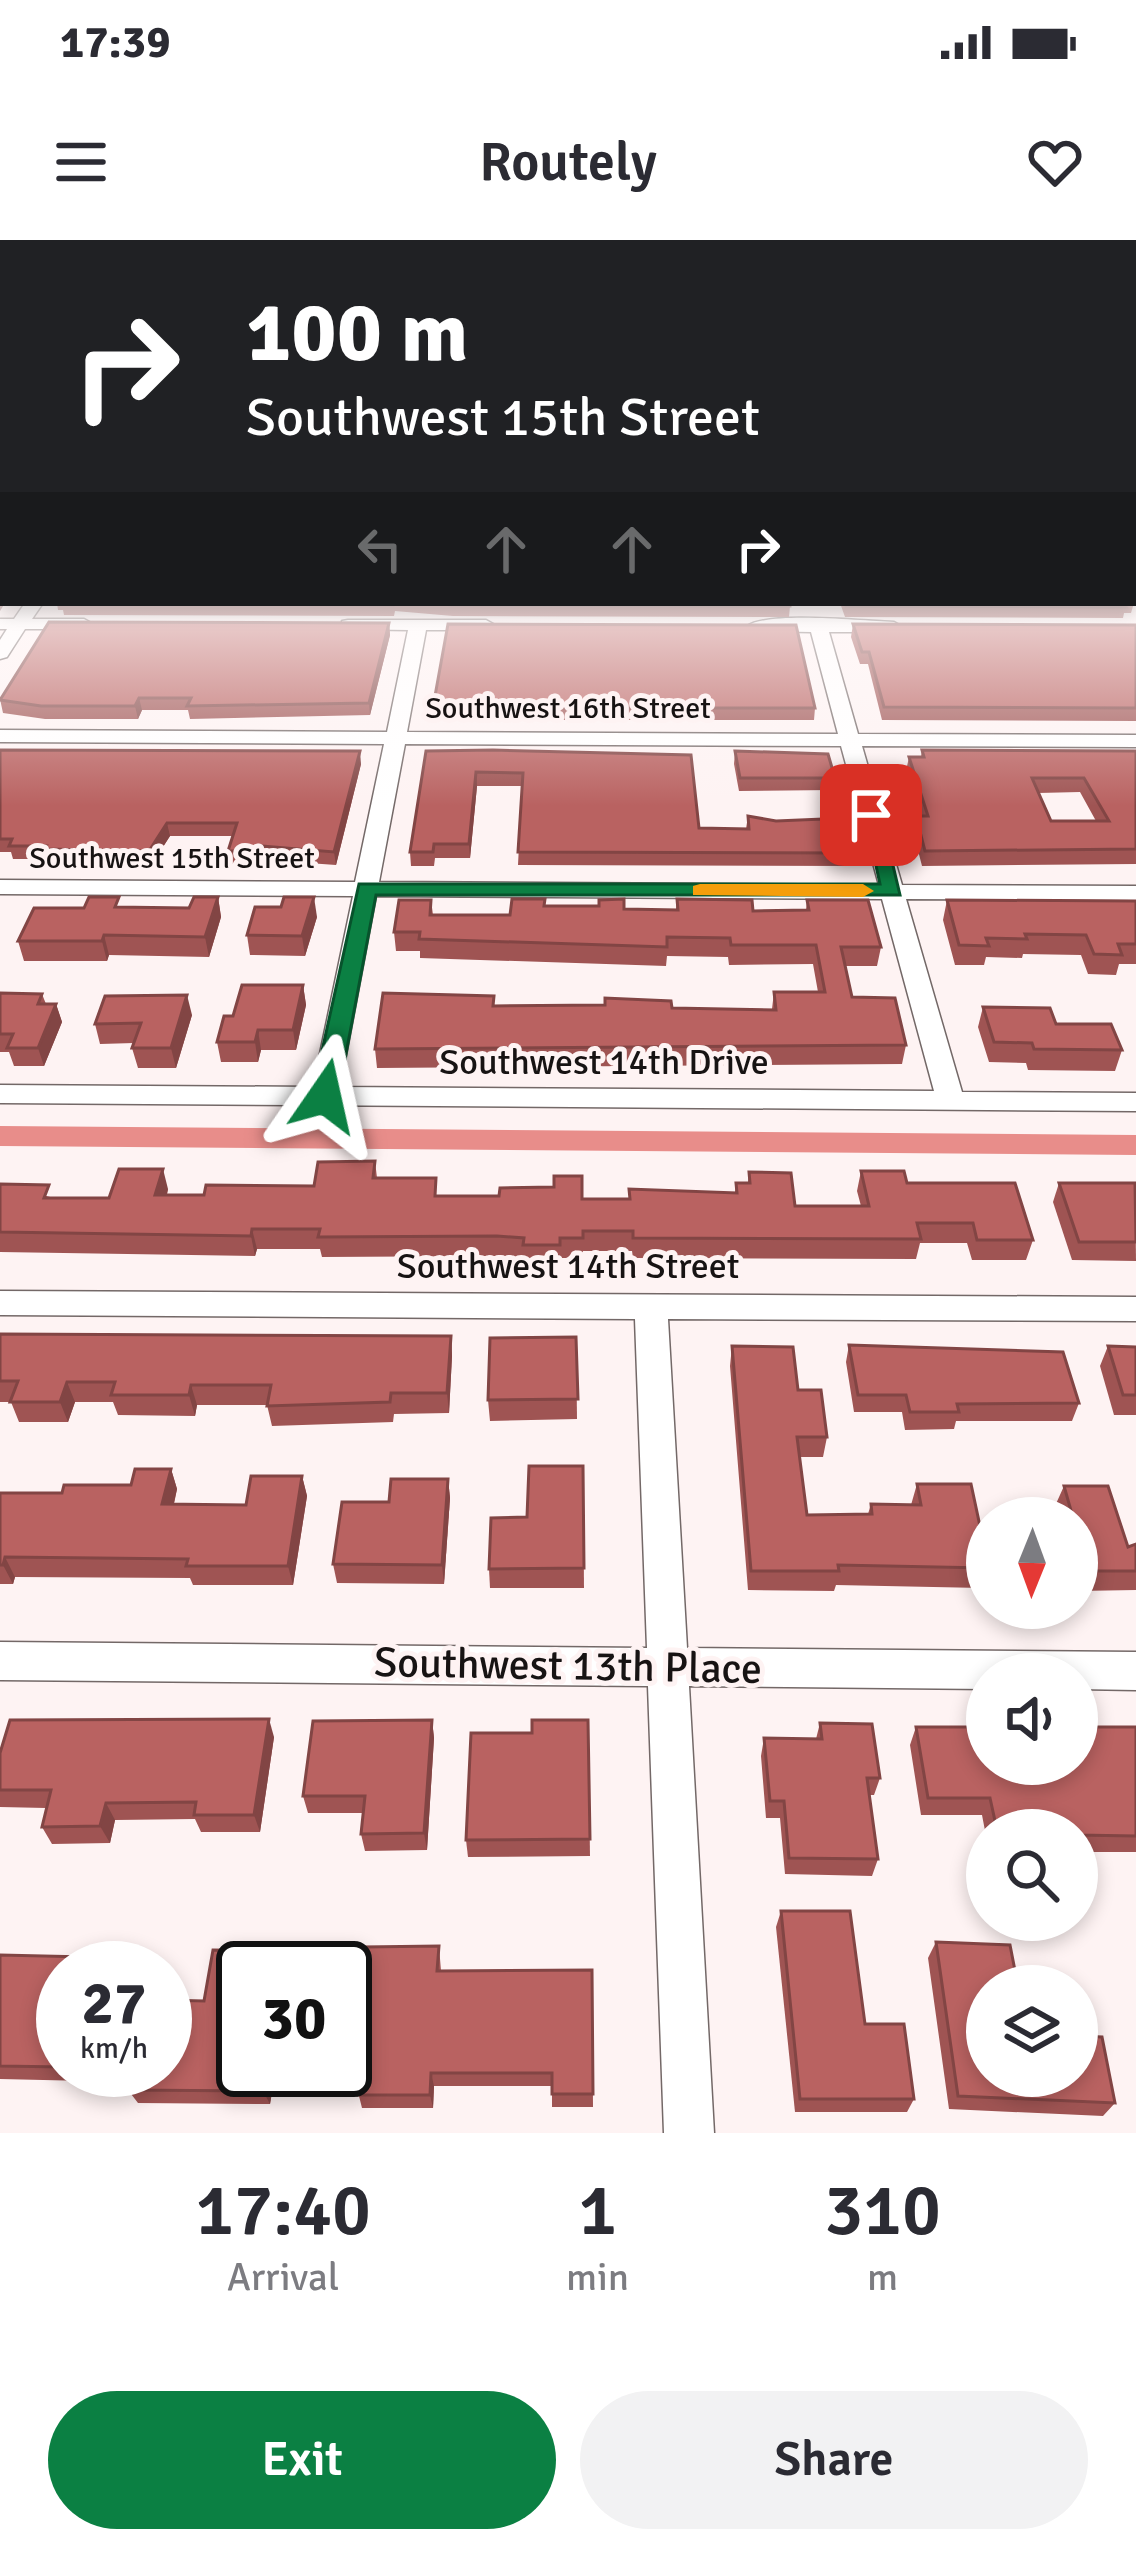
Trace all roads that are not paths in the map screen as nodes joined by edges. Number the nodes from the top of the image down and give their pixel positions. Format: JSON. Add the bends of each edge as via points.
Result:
{"nodes":[{"id":1,"x":417,"y":629,"type":"edge"},
{"id":2,"x":819,"y":629,"type":"edge"},
{"id":3,"x":0,"y":736,"type":"edge"},
{"id":4,"x":396,"y":737,"type":"junction"},
{"id":5,"x":850,"y":740,"type":"junction"},
{"id":6,"x":1136,"y":741,"type":"edge"},
{"id":7,"x":0,"y":887,"type":"edge"},
{"id":8,"x":366,"y":889,"type":"junction"},
{"id":9,"x":892,"y":891,"type":"junction"},
{"id":10,"x":1136,"y":892,"type":"edge"},
{"id":11,"x":0,"y":1094,"type":"edge"},
{"id":12,"x":325,"y":1096,"type":"junction"},
{"id":13,"x":951,"y":1101,"type":"junction"},
{"id":14,"x":1136,"y":1102,"type":"edge"},
{"id":15,"x":0,"y":1303,"type":"edge"},
{"id":16,"x":651,"y":1305,"type":"junction"},
{"id":17,"x":1136,"y":1309,"type":"edge"},
{"id":18,"x":0,"y":1661,"type":"edge"},
{"id":19,"x":668,"y":1667,"type":"junction"},
{"id":20,"x":1136,"y":1671,"type":"edge"},
{"id":21,"x":689,"y":2133,"type":"edge"}],
"edges":[{"from":1,"to":4,"type":"street"},
{"from":2,"to":5,"type":"street"},
{"from":3,"to":4,"type":"street","name":"Southwest 16th Street"},
{"from":4,"to":5,"type":"street","name":"Southwest 16th Street"},
{"from":4,"to":8,"type":"street"},
{"from":5,"to":6,"type":"street","name":"Southwest 16th Street"},
{"from":5,"to":9,"type":"street"},
{"from":7,"to":8,"type":"street","name":"Southwest 15th Street"},
{"from":8,"to":9,"type":"street","name":"Southwest 15th Street"},
{"from":8,"to":12,"type":"street"},
{"from":9,"to":10,"type":"street","name":"Southwest 15th Street"},
{"from":9,"to":13,"type":"street"},
{"from":11,"to":12,"type":"street","name":"Southwest 14th Drive"},
{"from":12,"to":13,"type":"street","name":"Southwest 14th Drive"},
{"from":13,"to":14,"type":"street","name":"Southwest 14th Drive"},
{"from":15,"to":16,"type":"street","name":"Southwest 14th Street"},
{"from":16,"to":17,"type":"street","name":"Southwest 14th Street"},
{"from":16,"to":19,"type":"street"},
{"from":18,"to":19,"type":"street","name":"Southwest 13th Place"},
{"from":19,"to":20,"type":"street","name":"Southwest 13th Place"},
{"from":19,"to":21,"type":"street"}]}
